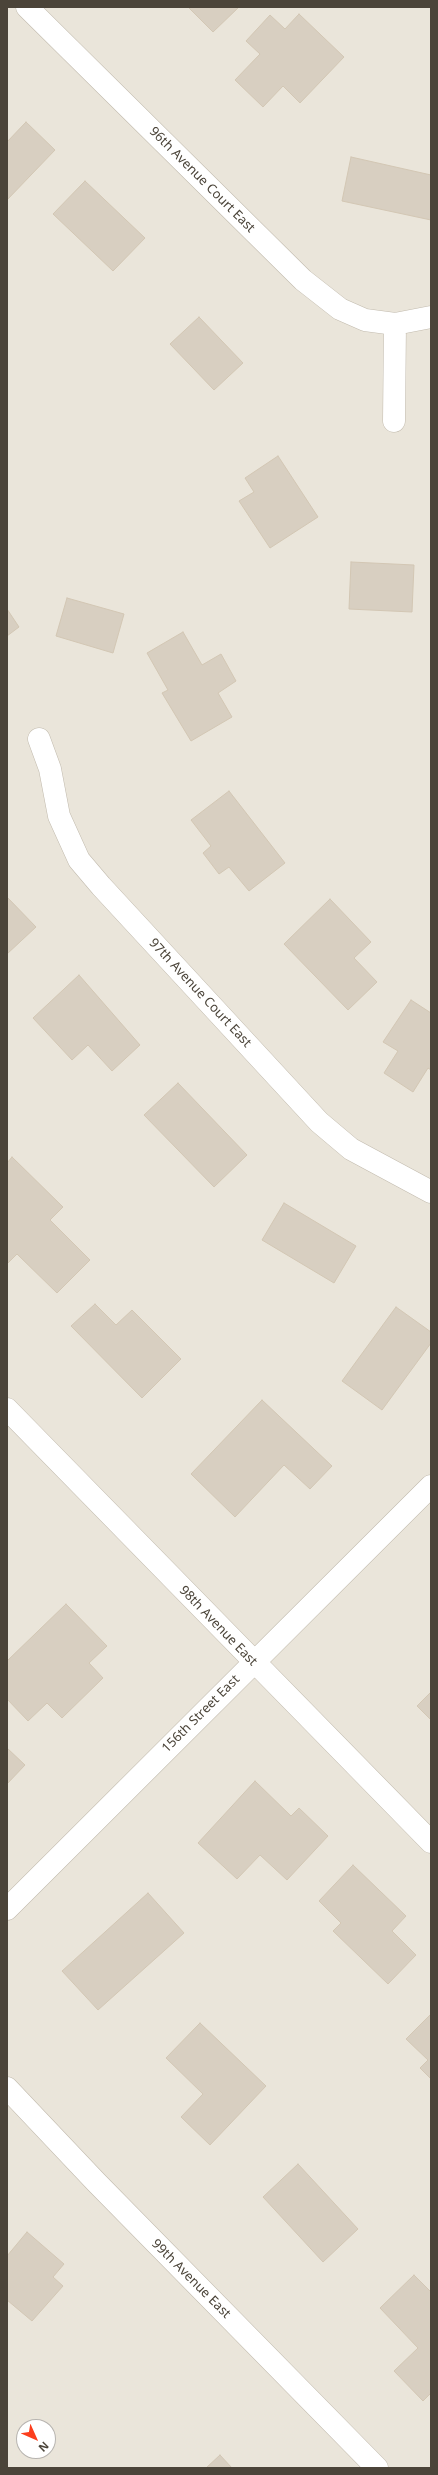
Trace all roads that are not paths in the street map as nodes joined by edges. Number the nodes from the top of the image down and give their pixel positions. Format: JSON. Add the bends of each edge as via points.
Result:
{"nodes":[{"id":1,"x":27,"y":7,"type":"edge"},
{"id":2,"x":431,"y":317,"type":"edge"},
{"id":3,"x":395,"y":324,"type":"junction"},
{"id":4,"x":394,"y":421,"type":"dead end"},
{"id":5,"x":39,"y":739,"type":"dead end"},
{"id":6,"x":431,"y":1192,"type":"edge"},
{"id":7,"x":7,"y":1409,"type":"edge"},
{"id":8,"x":431,"y":1486,"type":"edge"},
{"id":9,"x":253,"y":1662,"type":"junction"},
{"id":10,"x":431,"y":1842,"type":"edge"},
{"id":11,"x":7,"y":1909,"type":"edge"},
{"id":12,"x":7,"y":2088,"type":"edge"},
{"id":13,"x":377,"y":2468,"type":"edge"}],
"edges":[{"from":1,"to":3,"type":"street","name":"96th Avenue Court East","via":[[303,280],[340,309],[365,320]]},
{"from":2,"to":3,"type":"street","name":"96th Avenue Court East"},
{"from":3,"to":4,"type":"street"},
{"from":5,"to":6,"type":"street","name":"97th Avenue Court East","via":[[50,769],[59,816],[79,860],[101,886],[319,1122],[350,1149]]},
{"from":7,"to":9,"type":"street","name":"98th Avenue East"},
{"from":8,"to":9,"type":"street","name":"156th Street East"},
{"from":9,"to":10,"type":"street","name":"98th Avenue East"},
{"from":9,"to":11,"type":"street","name":"156th Street East"},
{"from":12,"to":13,"type":"street","name":"99th Avenue East","via":[[101,2188]]}]}
